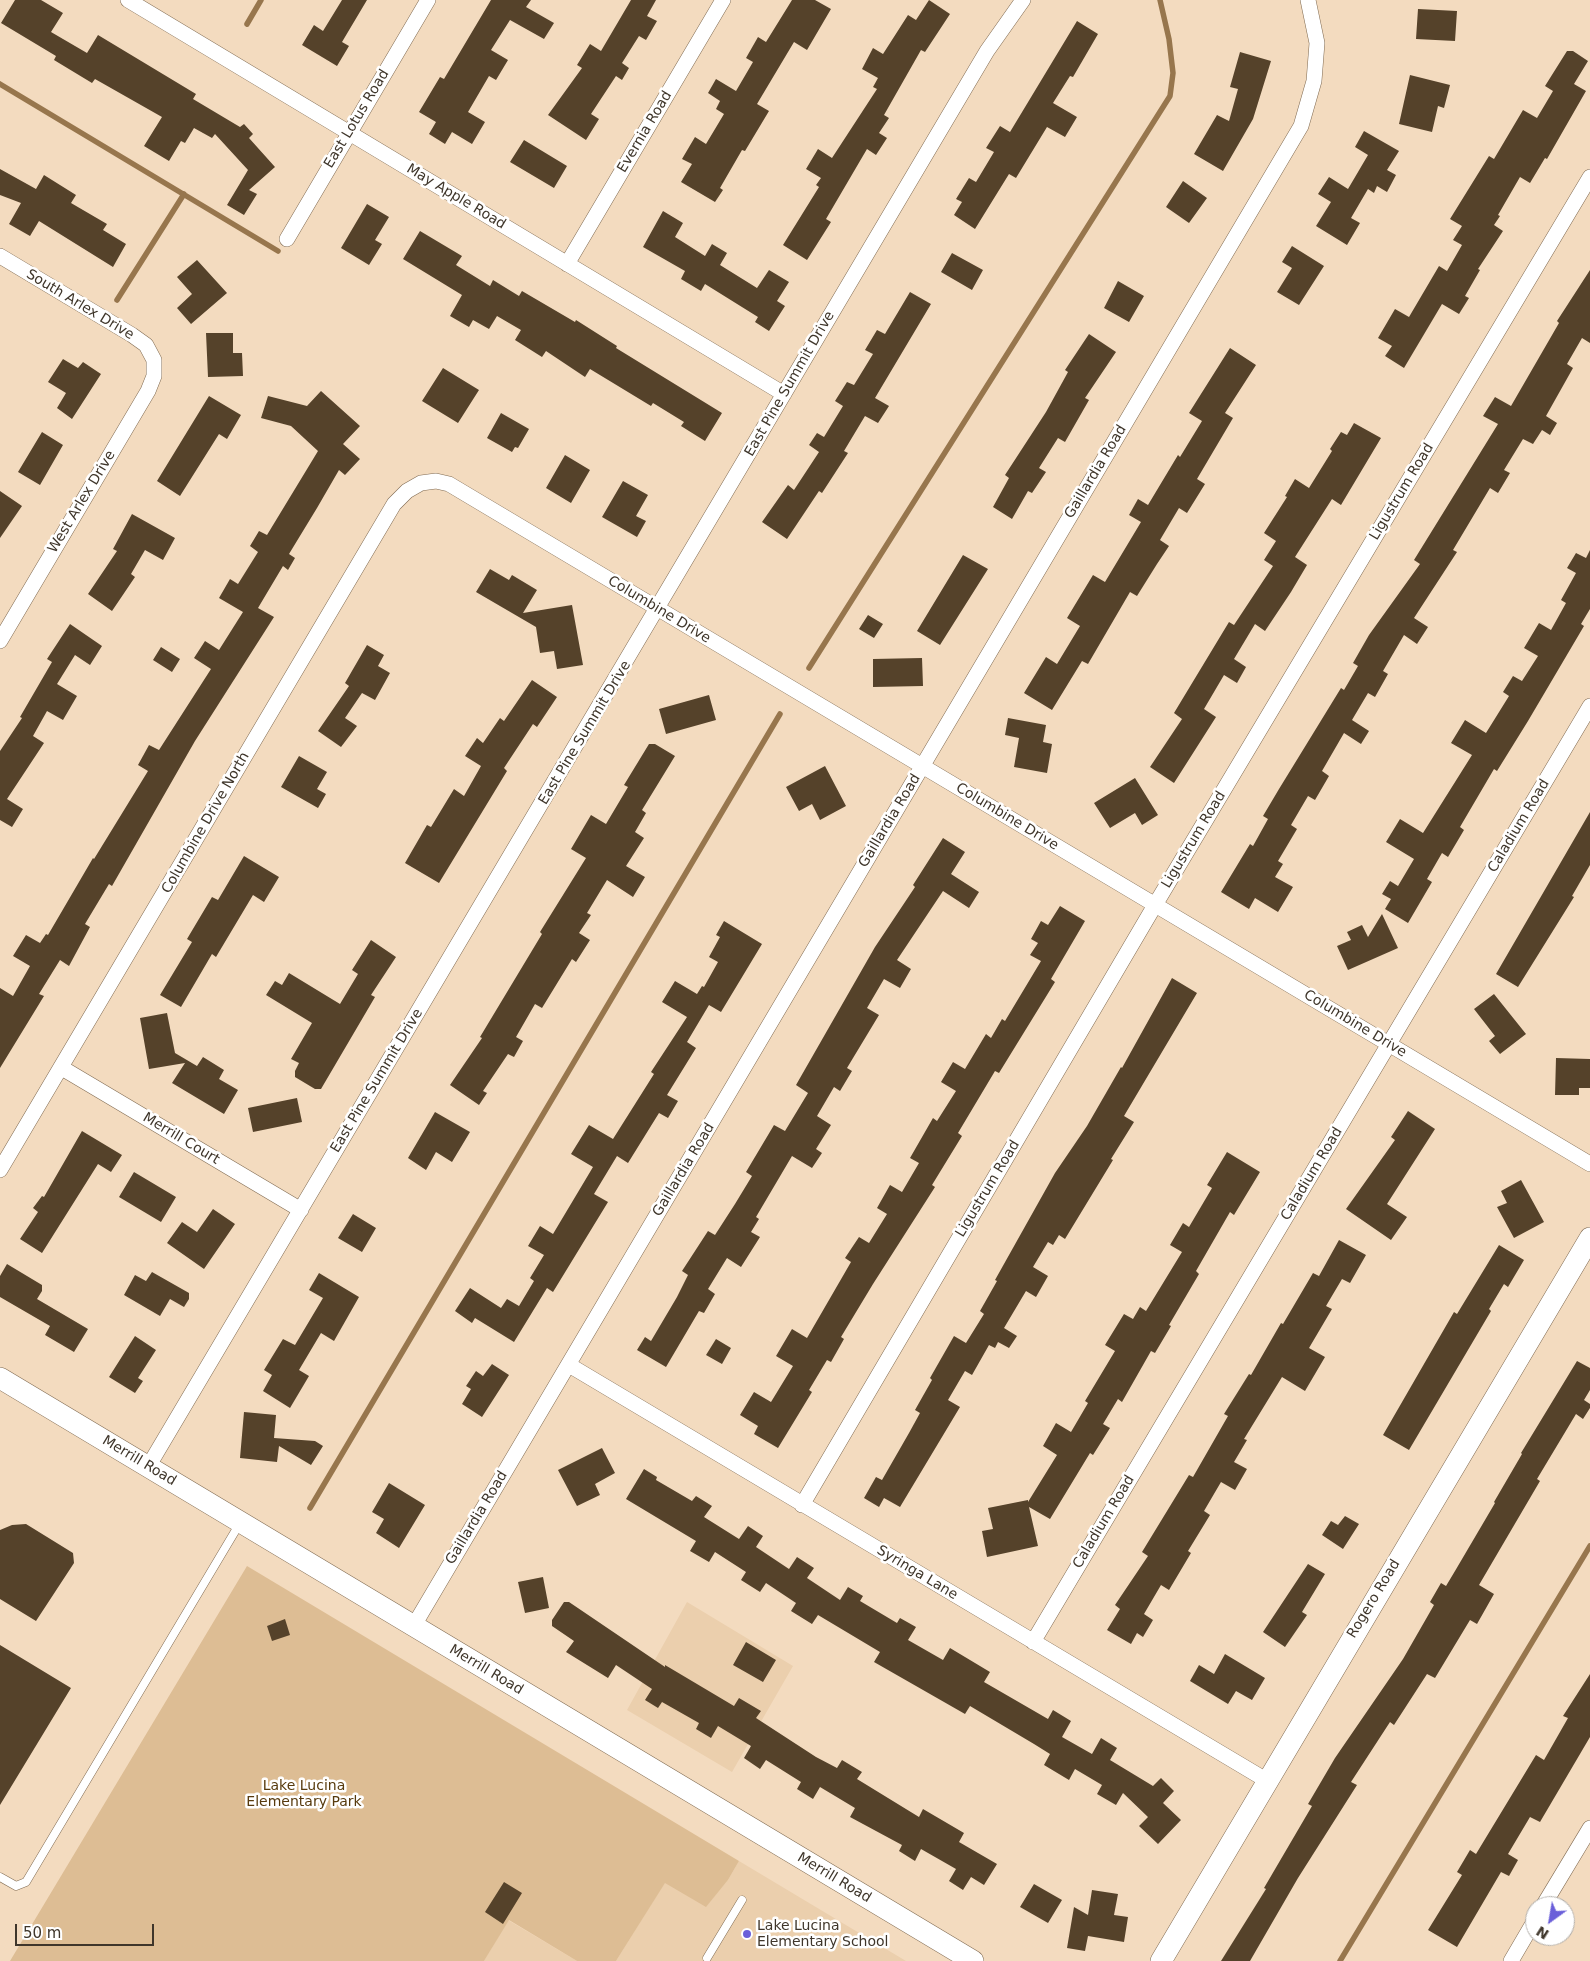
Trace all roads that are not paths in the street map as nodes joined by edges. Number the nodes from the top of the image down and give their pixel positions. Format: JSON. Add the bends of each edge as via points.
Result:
{"nodes":[{"id":1,"x":128,"y":0,"type":"edge"},
{"id":2,"x":428,"y":0,"type":"edge"},
{"id":3,"x":723,"y":0,"type":"edge"},
{"id":4,"x":1022,"y":0,"type":"edge"},
{"id":5,"x":1308,"y":0,"type":"edge"},
{"id":6,"x":348,"y":133,"type":"junction"},
{"id":7,"x":1590,"y":177,"type":"edge"},
{"id":8,"x":287,"y":239,"type":"dead end"},
{"id":9,"x":0,"y":256,"type":"edge"},
{"id":10,"x":567,"y":264,"type":"junction"},
{"id":11,"x":154,"y":360,"type":"joint"},
{"id":12,"x":784,"y":394,"type":"junction"},
{"id":13,"x":421,"y":483,"type":"joint"},
{"id":14,"x":658,"y":609,"type":"junction"},
{"id":15,"x":0,"y":642,"type":"edge"},
{"id":16,"x":1590,"y":706,"type":"edge"},
{"id":17,"x":922,"y":767,"type":"junction"},
{"id":18,"x":1155,"y":905,"type":"junction"},
{"id":19,"x":1390,"y":1045,"type":"junction"},
{"id":20,"x":62,"y":1068,"type":"junction"},
{"id":21,"x":1590,"y":1164,"type":"edge"},
{"id":22,"x":0,"y":1170,"type":"edge"},
{"id":23,"x":300,"y":1210,"type":"junction"},
{"id":24,"x":1590,"y":1238,"type":"edge"},
{"id":25,"x":569,"y":1365,"type":"junction"},
{"id":26,"x":0,"y":1378,"type":"edge"},
{"id":27,"x":148,"y":1467,"type":"junction"},
{"id":28,"x":802,"y":1505,"type":"junction"},
{"id":29,"x":240,"y":1522,"type":"junction"},
{"id":30,"x":413,"y":1627,"type":"junction"},
{"id":31,"x":1033,"y":1642,"type":"junction"},
{"id":32,"x":1266,"y":1780,"type":"junction"},
{"id":33,"x":1588,"y":1835,"type":"edge"},
{"id":34,"x":0,"y":1877,"type":"edge"},
{"id":35,"x":1550,"y":1896,"type":"edge"},
{"id":36,"x":742,"y":1900,"type":"dead end"},
{"id":37,"x":1525,"y":1937,"type":"edge"},
{"id":38,"x":707,"y":1958,"type":"dead end"},
{"id":39,"x":973,"y":1961,"type":"edge"},
{"id":40,"x":1161,"y":1961,"type":"edge"},
{"id":41,"x":1511,"y":1961,"type":"edge"}],
"edges":[{"from":1,"to":6,"type":"street","name":"May Apple Road"},
{"from":2,"to":6,"type":"street","name":"East Lotus Road"},
{"from":3,"to":10,"type":"street","name":"Evernia Road"},
{"from":4,"to":12,"type":"street","name":"East Pine Summit Drive","via":[[987,51]]},
{"from":5,"to":17,"type":"street","name":"Gaillardia Road","via":[[1318,43],[1314,81],[1301,126]]},
{"from":6,"to":8,"type":"street","name":"East Lotus Road"},
{"from":6,"to":10,"type":"street","name":"May Apple Road"},
{"from":7,"to":18,"type":"street","name":"Ligustrum Road"},
{"from":9,"to":11,"type":"street","name":"South Arlex Drive","via":[[132,335],[146,345]]},
{"from":10,"to":12,"type":"street","name":"May Apple Road"},
{"from":11,"to":15,"type":"street","name":"West Arlex Drive","via":[[154,376],[148,391]]},
{"from":12,"to":14,"type":"street","name":"East Pine Summit Drive"},
{"from":13,"to":14,"type":"street","name":"Columbine Drive","via":[[436,481],[450,484]]},
{"from":13,"to":20,"type":"street","name":"Columbine Drive North","via":[[394,504]]},
{"from":14,"to":17,"type":"street","name":"Columbine Drive"},
{"from":14,"to":23,"type":"street","name":"East Pine Summit Drive"},
{"from":16,"to":19,"type":"street","name":"Caladium Road"},
{"from":17,"to":18,"type":"street","name":"Columbine Drive"},
{"from":17,"to":25,"type":"street","name":"Gaillardia Road"},
{"from":18,"to":19,"type":"street","name":"Columbine Drive"},
{"from":18,"to":28,"type":"street","name":"Ligustrum Road"},
{"from":19,"to":21,"type":"street","name":"Columbine Drive"},
{"from":19,"to":31,"type":"street","name":"Caladium Road"},
{"from":20,"to":22,"type":"street","name":"Columbine Drive North"},
{"from":20,"to":23,"type":"street","name":"Merrill Court"},
{"from":23,"to":27,"type":"street","name":"East Pine Summit Drive"},
{"from":24,"to":32,"type":"main road","name":"Rogero Road"},
{"from":25,"to":28,"type":"street","name":"Syringa Lane"},
{"from":25,"to":30,"type":"street","name":"Gaillardia Road"},
{"from":26,"to":27,"type":"main road","name":"Merrill Road"},
{"from":27,"to":29,"type":"main road","name":"Merrill Road"},
{"from":28,"to":31,"type":"street","name":"Syringa Lane"},
{"from":29,"to":30,"type":"main road","name":"Merrill Road"},
{"from":29,"to":34,"type":"lane","via":[[26,1882],[16,1886]]},
{"from":30,"to":39,"type":"main road","name":"Merrill Road"},
{"from":31,"to":32,"type":"street","name":"Syringa Lane"},
{"from":32,"to":40,"type":"main road","name":"Rogero Road"},
{"from":33,"to":35,"type":"street"},
{"from":36,"to":38,"type":"lane"},
{"from":37,"to":41,"type":"street"}]}
